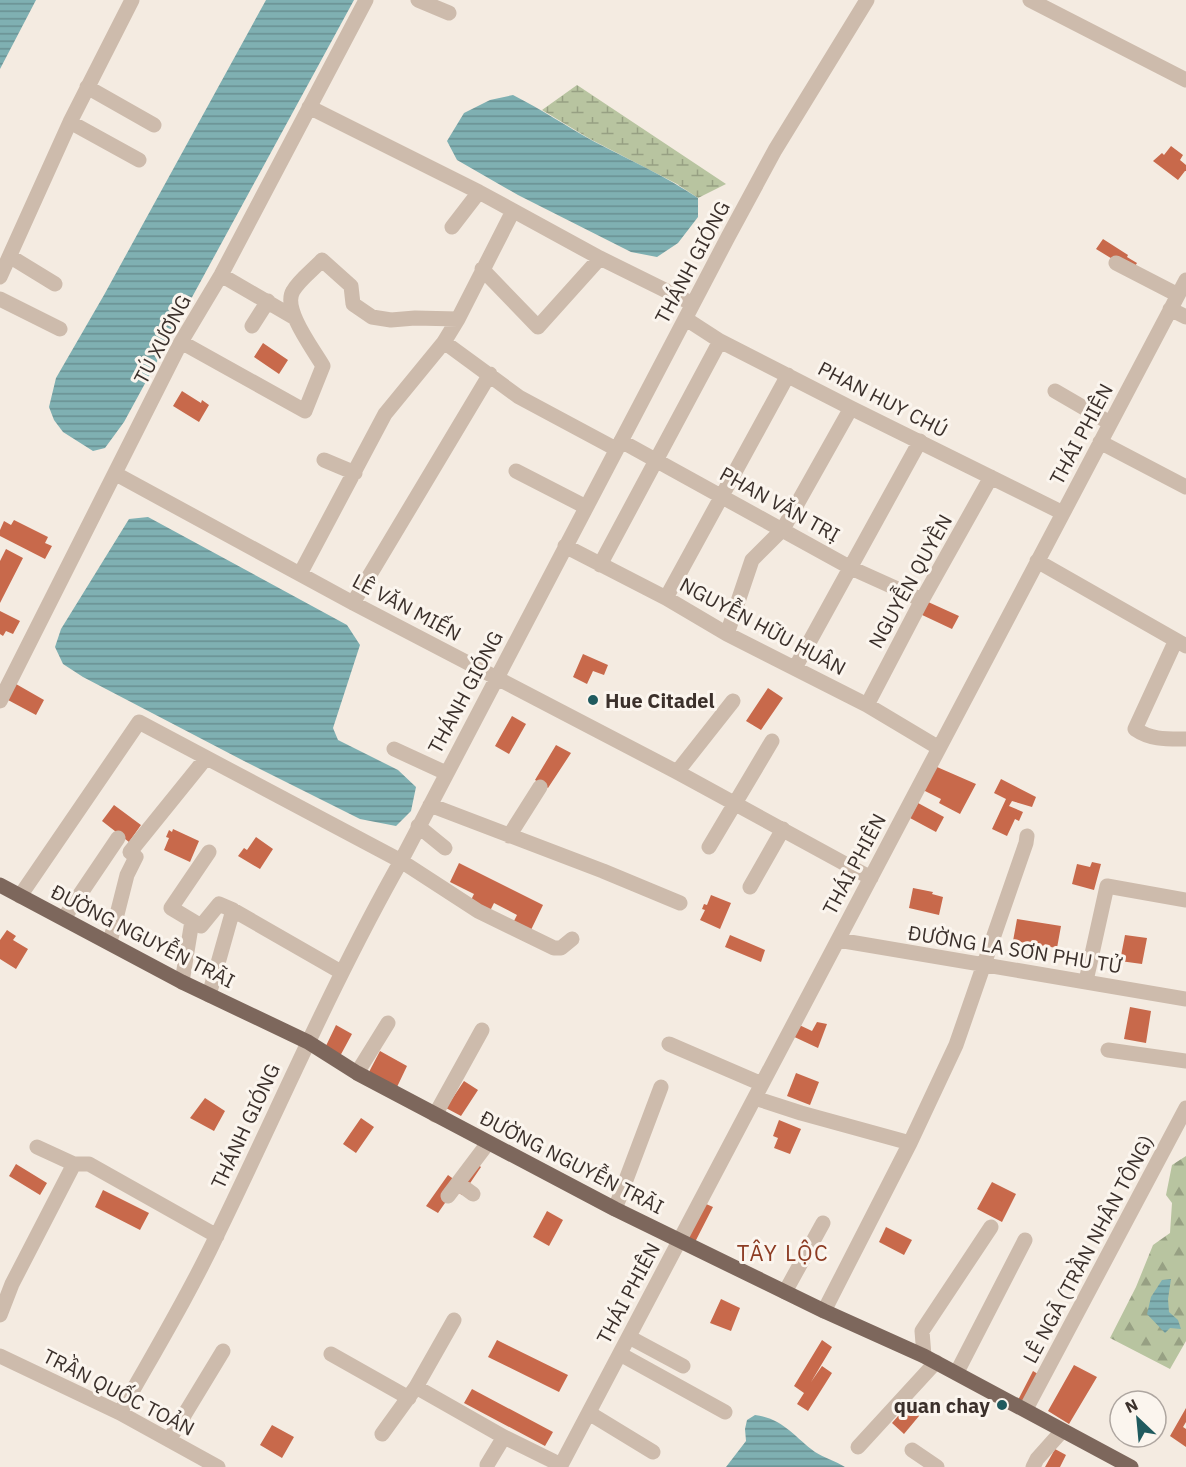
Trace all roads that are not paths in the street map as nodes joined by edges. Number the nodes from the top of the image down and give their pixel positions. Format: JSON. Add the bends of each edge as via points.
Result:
{"nodes":[{"id":1,"x":132,"y":0,"type":"edge"},
{"id":2,"x":366,"y":0,"type":"edge"},
{"id":3,"x":418,"y":0,"type":"edge"},
{"id":4,"x":867,"y":0,"type":"edge"},
{"id":5,"x":1030,"y":0,"type":"edge"},
{"id":6,"x":449,"y":13,"type":"dead end"},
{"id":7,"x":1186,"y":80,"type":"edge"},
{"id":8,"x":87,"y":87,"type":"junction"},
{"id":9,"x":309,"y":107,"type":"junction"},
{"id":10,"x":70,"y":122,"type":"junction"},
{"id":11,"x":154,"y":125,"type":"dead end"},
{"id":12,"x":139,"y":160,"type":"dead end"},
{"id":13,"x":479,"y":192,"type":"junction"},
{"id":14,"x":513,"y":210,"type":"junction"},
{"id":15,"x":452,"y":227,"type":"dead end"},
{"id":16,"x":10,"y":257,"type":"junction"},
{"id":17,"x":600,"y":258,"type":"junction"},
{"id":18,"x":1116,"y":263,"type":"dead end"},
{"id":19,"x":483,"y":269,"type":"junction"},
{"id":20,"x":221,"y":275,"type":"junction"},
{"id":21,"x":0,"y":277,"type":"edge"},
{"id":22,"x":1186,"y":280,"type":"edge"},
{"id":23,"x":55,"y":285,"type":"dead end"},
{"id":24,"x":0,"y":299,"type":"edge"},
{"id":25,"x":268,"y":301,"type":"junction"},
{"id":26,"x":1174,"y":302,"type":"junction"},
{"id":27,"x":693,"y":304,"type":"junction"},
{"id":28,"x":1186,"y":317,"type":"edge"},
{"id":29,"x":295,"y":318,"type":"junction"},
{"id":30,"x":458,"y":319,"type":"junction"},
{"id":31,"x":686,"y":319,"type":"junction"},
{"id":32,"x":252,"y":326,"type":"dead end"},
{"id":33,"x":60,"y":328,"type":"dead end"},
{"id":34,"x":720,"y":341,"type":"junction"},
{"id":35,"x":181,"y":342,"type":"junction"},
{"id":36,"x":444,"y":342,"type":"junction"},
{"id":37,"x":490,"y":374,"type":"junction"},
{"id":38,"x":788,"y":375,"type":"junction"},
{"id":39,"x":1055,"y":391,"type":"dead end"},
{"id":40,"x":851,"y":408,"type":"junction"},
{"id":41,"x":1110,"y":423,"type":"junction"},
{"id":42,"x":920,"y":441,"type":"junction"},
{"id":43,"x":1100,"y":442,"type":"junction"},
{"id":44,"x":618,"y":445,"type":"junction"},
{"id":45,"x":324,"y":460,"type":"dead end"},
{"id":46,"x":655,"y":460,"type":"junction"},
{"id":47,"x":516,"y":471,"type":"dead end"},
{"id":48,"x":355,"y":473,"type":"junction"},
{"id":49,"x":116,"y":474,"type":"junction"},
{"id":50,"x":991,"y":477,"type":"junction"},
{"id":51,"x":1186,"y":487,"type":"edge"},
{"id":52,"x":721,"y":496,"type":"junction"},
{"id":53,"x":586,"y":507,"type":"junction"},
{"id":54,"x":1063,"y":513,"type":"junction"},
{"id":55,"x":783,"y":529,"type":"junction"},
{"id":56,"x":565,"y":546,"type":"junction"},
{"id":57,"x":1037,"y":561,"type":"junction"},
{"id":58,"x":600,"y":565,"type":"junction"},
{"id":59,"x":851,"y":568,"type":"junction"},
{"id":60,"x":300,"y":574,"type":"junction"},
{"id":61,"x":666,"y":598,"type":"junction"},
{"id":62,"x":922,"y":600,"type":"junction"},
{"id":63,"x":353,"y":603,"type":"junction"},
{"id":64,"x":727,"y":634,"type":"junction"},
{"id":65,"x":1181,"y":643,"type":"edge"},
{"id":66,"x":795,"y":668,"type":"junction"},
{"id":67,"x":496,"y":678,"type":"junction"},
{"id":68,"x":0,"y":701,"type":"edge"},
{"id":69,"x":733,"y":701,"type":"dead end"},
{"id":70,"x":867,"y":705,"type":"junction"},
{"id":71,"x":1186,"y":739,"type":"edge"},
{"id":72,"x":772,"y":741,"type":"dead end"},
{"id":73,"x":939,"y":748,"type":"junction"},
{"id":74,"x":394,"y":749,"type":"dead end"},
{"id":75,"x":206,"y":758,"type":"junction"},
{"id":76,"x":677,"y":772,"type":"junction"},
{"id":77,"x":446,"y":773,"type":"junction"},
{"id":78,"x":540,"y":787,"type":"dead end"},
{"id":79,"x":735,"y":803,"type":"junction"},
{"id":80,"x":430,"y":805,"type":"junction"},
{"id":81,"x":418,"y":826,"type":"junction"},
{"id":82,"x":783,"y":829,"type":"junction"},
{"id":83,"x":509,"y":836,"type":"junction"},
{"id":84,"x":1027,"y":836,"type":"dead end"},
{"id":85,"x":118,"y":838,"type":"dead end"},
{"id":86,"x":709,"y":847,"type":"dead end"},
{"id":87,"x":445,"y":848,"type":"dead end"},
{"id":88,"x":209,"y":852,"type":"dead end"},
{"id":89,"x":401,"y":861,"type":"junction"},
{"id":90,"x":871,"y":878,"type":"junction"},
{"id":91,"x":0,"y":885,"type":"edge"},
{"id":92,"x":750,"y":887,"type":"dead end"},
{"id":93,"x":20,"y":896,"type":"junction"},
{"id":94,"x":1186,"y":900,"type":"edge"},
{"id":95,"x":680,"y":903,"type":"dead end"},
{"id":96,"x":233,"y":910,"type":"junction"},
{"id":97,"x":64,"y":918,"type":"junction"},
{"id":98,"x":192,"y":921,"type":"junction"},
{"id":99,"x":572,"y":939,"type":"dead end"},
{"id":100,"x":838,"y":940,"type":"junction"},
{"id":101,"x":110,"y":942,"type":"junction"},
{"id":102,"x":984,"y":966,"type":"junction"},
{"id":103,"x":341,"y":972,"type":"junction"},
{"id":104,"x":1086,"y":981,"type":"junction"},
{"id":105,"x":182,"y":982,"type":"junction"},
{"id":106,"x":209,"y":995,"type":"junction"},
{"id":107,"x":1186,"y":999,"type":"edge"},
{"id":108,"x":387,"y":1023,"type":"dead end"},
{"id":109,"x":482,"y":1030,"type":"dead end"},
{"id":110,"x":308,"y":1042,"type":"junction"},
{"id":111,"x":669,"y":1044,"type":"dead end"},
{"id":112,"x":1108,"y":1050,"type":"dead end"},
{"id":113,"x":1186,"y":1061,"type":"edge"},
{"id":114,"x":357,"y":1073,"type":"junction"},
{"id":115,"x":762,"y":1084,"type":"junction"},
{"id":116,"x":661,"y":1087,"type":"dead end"},
{"id":117,"x":755,"y":1098,"type":"junction"},
{"id":118,"x":1186,"y":1108,"type":"edge"},
{"id":119,"x":435,"y":1115,"type":"junction"},
{"id":120,"x":488,"y":1143,"type":"junction"},
{"id":121,"x":910,"y":1143,"type":"junction"},
{"id":122,"x":37,"y":1147,"type":"dead end"},
{"id":123,"x":74,"y":1164,"type":"junction"},
{"id":124,"x":458,"y":1183,"type":"junction"},
{"id":125,"x":473,"y":1194,"type":"dead end"},
{"id":126,"x":448,"y":1196,"type":"dead end"},
{"id":127,"x":615,"y":1209,"type":"junction"},
{"id":128,"x":823,"y":1223,"type":"dead end"},
{"id":129,"x":991,"y":1227,"type":"dead end"},
{"id":130,"x":217,"y":1236,"type":"junction"},
{"id":131,"x":679,"y":1240,"type":"junction"},
{"id":132,"x":1025,"y":1240,"type":"dead end"},
{"id":133,"x":6,"y":1280,"type":"edge"},
{"id":134,"x":785,"y":1292,"type":"junction"},
{"id":135,"x":824,"y":1311,"type":"junction"},
{"id":136,"x":0,"y":1315,"type":"edge"},
{"id":137,"x":454,"y":1320,"type":"dead end"},
{"id":138,"x":628,"y":1337,"type":"junction"},
{"id":139,"x":223,"y":1351,"type":"dead end"},
{"id":140,"x":331,"y":1354,"type":"dead end"},
{"id":141,"x":620,"y":1354,"type":"junction"},
{"id":142,"x":0,"y":1356,"type":"edge"},
{"id":143,"x":930,"y":1359,"type":"junction"},
{"id":144,"x":683,"y":1366,"type":"dead end"},
{"id":145,"x":957,"y":1372,"type":"junction"},
{"id":146,"x":412,"y":1393,"type":"junction"},
{"id":147,"x":1026,"y":1409,"type":"junction"},
{"id":148,"x":725,"y":1412,"type":"dead end"},
{"id":149,"x":120,"y":1413,"type":"junction"},
{"id":150,"x":589,"y":1413,"type":"junction"},
{"id":151,"x":1062,"y":1431,"type":"junction"},
{"id":152,"x":382,"y":1434,"type":"dead end"},
{"id":153,"x":504,"y":1437,"type":"junction"},
{"id":154,"x":169,"y":1440,"type":"junction"},
{"id":155,"x":858,"y":1447,"type":"dead end"},
{"id":156,"x":912,"y":1450,"type":"dead end"},
{"id":157,"x":653,"y":1452,"type":"dead end"},
{"id":158,"x":487,"y":1465,"type":"dead end"},
{"id":159,"x":560,"y":1466,"type":"edge"},
{"id":160,"x":218,"y":1467,"type":"edge"},
{"id":161,"x":937,"y":1467,"type":"edge"},
{"id":162,"x":1033,"y":1467,"type":"edge"},
{"id":163,"x":1131,"y":1467,"type":"edge"}],
"edges":[{"from":1,"to":8,"type":"street"},
{"from":2,"to":9,"type":"street","name":"TÚ XƯƠNG"},
{"from":3,"to":6,"type":"street"},
{"from":4,"to":27,"type":"street","name":"THÁNH GIÓNG","via":[[775,150]]},
{"from":5,"to":7,"type":"street"},
{"from":8,"to":10,"type":"street"},
{"from":8,"to":11,"type":"street"},
{"from":9,"to":13,"type":"street"},
{"from":9,"to":20,"type":"street","name":"TÚ XƯƠNG"},
{"from":10,"to":12,"type":"street"},
{"from":10,"to":16,"type":"street"},
{"from":13,"to":14,"type":"street"},
{"from":13,"to":15,"type":"street"},
{"from":14,"to":17,"type":"street"},
{"from":14,"to":19,"type":"street"},
{"from":16,"to":21,"type":"street"},
{"from":16,"to":23,"type":"street"},
{"from":17,"to":19,"type":"street","via":[[538,327]]},
{"from":17,"to":27,"type":"street"},
{"from":18,"to":26,"type":"street"},
{"from":19,"to":30,"type":"street"},
{"from":20,"to":25,"type":"street"},
{"from":20,"to":35,"type":"street","name":"TÚ XƯƠNG"},
{"from":22,"to":26,"type":"street","name":"THÁI PHIÊN"},
{"from":24,"to":33,"type":"street"},
{"from":25,"to":29,"type":"street"},
{"from":25,"to":32,"type":"street"},
{"from":26,"to":28,"type":"street"},
{"from":26,"to":41,"type":"street","name":"THÁI PHIÊN"},
{"from":27,"to":31,"type":"street","name":"THÁNH GIÓNG"},
{"from":29,"to":30,"type":"street","via":[[290,303],[293,291],[322,260],[351,286],[353,304],[372,317]]},
{"from":29,"to":35,"type":"street","via":[[323,366],[305,411]]},
{"from":30,"to":36,"type":"street"},
{"from":31,"to":34,"type":"street","name":"PHAN HUY CHÚ"},
{"from":31,"to":44,"type":"street","name":"THÁNH GIÓNG"},
{"from":34,"to":38,"type":"street","name":"PHAN HUY CHÚ"},
{"from":34,"to":46,"type":"street"},
{"from":35,"to":49,"type":"street","name":"TÚ XƯƠNG"},
{"from":36,"to":37,"type":"street","name":"PHAN VĂN TRỊ"},
{"from":36,"to":48,"type":"street","via":[[385,414]]},
{"from":37,"to":44,"type":"street","name":"PHAN VĂN TRỊ","via":[[519,397]]},
{"from":37,"to":63,"type":"street"},
{"from":38,"to":40,"type":"street","name":"PHAN HUY CHÚ"},
{"from":38,"to":52,"type":"street"},
{"from":39,"to":41,"type":"street"},
{"from":40,"to":42,"type":"street","name":"PHAN HUY CHÚ"},
{"from":40,"to":55,"type":"street"},
{"from":41,"to":43,"type":"street","name":"THÁI PHIÊN"},
{"from":42,"to":50,"type":"street","name":"PHAN HUY CHÚ"},
{"from":42,"to":59,"type":"street"},
{"from":43,"to":51,"type":"street"},
{"from":43,"to":54,"type":"street","name":"THÁI PHIÊN"},
{"from":44,"to":46,"type":"street","name":"PHAN VĂN TRỊ"},
{"from":44,"to":53,"type":"street","name":"THÁNH GIÓNG"},
{"from":45,"to":48,"type":"street"},
{"from":46,"to":52,"type":"street","name":"PHAN VĂN TRỊ"},
{"from":46,"to":58,"type":"street"},
{"from":47,"to":53,"type":"street"},
{"from":48,"to":60,"type":"street"},
{"from":49,"to":60,"type":"street","name":"LÊ VĂN MIẾN"},
{"from":49,"to":68,"type":"street","name":"TÚ XƯƠNG"},
{"from":50,"to":54,"type":"street","name":"PHAN HUY CHÚ"},
{"from":50,"to":62,"type":"street","name":"NGUYỄN QUYỀN"},
{"from":52,"to":55,"type":"street","name":"PHAN VĂN TRỊ"},
{"from":52,"to":61,"type":"street"},
{"from":53,"to":56,"type":"street","name":"THÁNH GIÓNG"},
{"from":54,"to":57,"type":"street","name":"THÁI PHIÊN"},
{"from":55,"to":59,"type":"street","name":"PHAN VĂN TRỊ"},
{"from":55,"to":64,"type":"street","via":[[752,560]]},
{"from":56,"to":58,"type":"street","name":"NGUYỄN HỮU HUÂN"},
{"from":56,"to":67,"type":"street","name":"THÁNH GIÓNG"},
{"from":57,"to":65,"type":"street"},
{"from":57,"to":73,"type":"street","name":"THÁI PHIÊN"},
{"from":58,"to":61,"type":"street","name":"NGUYỄN HỮU HUÂN"},
{"from":59,"to":62,"type":"street","name":"PHAN VĂN TRỊ"},
{"from":59,"to":66,"type":"street"},
{"from":60,"to":63,"type":"street","name":"LÊ VĂN MIẾN"},
{"from":61,"to":64,"type":"street","name":"NGUYỄN HỮU HUÂN"},
{"from":62,"to":70,"type":"street","name":"NGUYỄN QUYỀN"},
{"from":63,"to":67,"type":"street","name":"LÊ VĂN MIẾN"},
{"from":64,"to":66,"type":"street","name":"NGUYỄN HỮU HUÂN"},
{"from":65,"to":71,"type":"street","via":[[1135,729],[1155,738]]},
{"from":66,"to":70,"type":"street","name":"NGUYỄN HỮU HUÂN"},
{"from":67,"to":76,"type":"street","name":"LÊ VĂN MIẾN"},
{"from":67,"to":77,"type":"street","name":"THÁNH GIÓNG"},
{"from":69,"to":76,"type":"street"},
{"from":70,"to":73,"type":"street","name":"NGUYỄN HỮU HUÂN"},
{"from":72,"to":79,"type":"street"},
{"from":73,"to":90,"type":"street","name":"THÁI PHIÊN"},
{"from":74,"to":77,"type":"street"},
{"from":75,"to":89,"type":"street"},
{"from":75,"to":93,"type":"street","via":[[139,722]]},
{"from":75,"to":101,"type":"street","via":[[130,852],[136,857],[127,875]]},
{"from":76,"to":79,"type":"street","name":"LÊ VĂN MIẾN"},
{"from":77,"to":80,"type":"street","name":"THÁNH GIÓNG"},
{"from":78,"to":83,"type":"street"},
{"from":79,"to":82,"type":"street","name":"LÊ VĂN MIẾN"},
{"from":79,"to":86,"type":"street"},
{"from":80,"to":81,"type":"street","name":"THÁNH GIÓNG"},
{"from":80,"to":83,"type":"street"},
{"from":81,"to":87,"type":"street"},
{"from":81,"to":89,"type":"street","name":"THÁNH GIÓNG"},
{"from":82,"to":90,"type":"street","name":"LÊ VĂN MIẾN"},
{"from":82,"to":92,"type":"street"},
{"from":83,"to":95,"type":"street"},
{"from":84,"to":102,"type":"street"},
{"from":85,"to":97,"type":"street"},
{"from":88,"to":98,"type":"street","via":[[171,908]]},
{"from":89,"to":99,"type":"street","via":[[478,911],[555,948]]},
{"from":89,"to":103,"type":"street","name":"THÁNH GIÓNG"},
{"from":90,"to":100,"type":"street","name":"THÁI PHIÊN"},
{"from":91,"to":93,"type":"main road","name":"ĐƯỜNG NGUYỄN TRÃI"},
{"from":93,"to":97,"type":"main road","name":"ĐƯỜNG NGUYỄN TRÃI"},
{"from":94,"to":104,"type":"street","via":[[1107,886]]},
{"from":96,"to":98,"type":"street","via":[[219,904],[201,926]]},
{"from":96,"to":103,"type":"street"},
{"from":96,"to":106,"type":"street"},
{"from":97,"to":101,"type":"main road","name":"ĐƯỜNG NGUYỄN TRÃI"},
{"from":98,"to":105,"type":"street"},
{"from":100,"to":102,"type":"street","name":"ĐƯỜNG LA SƠN PHU TỬ"},
{"from":100,"to":115,"type":"street","name":"THÁI PHIÊN"},
{"from":101,"to":105,"type":"main road","name":"ĐƯỜNG NGUYỄN TRÃI"},
{"from":102,"to":104,"type":"street","name":"ĐƯỜNG LA SƠN PHU TỬ"},
{"from":102,"to":121,"type":"street","via":[[956,1046]]},
{"from":103,"to":110,"type":"street","name":"THÁNH GIÓNG"},
{"from":104,"to":107,"type":"street","name":"ĐƯỜNG LA SƠN PHU TỬ"},
{"from":105,"to":106,"type":"main road","name":"ĐƯỜNG NGUYỄN TRÃI"},
{"from":106,"to":110,"type":"main road","name":"ĐƯỜNG NGUYỄN TRÃI"},
{"from":108,"to":114,"type":"street"},
{"from":109,"to":119,"type":"street"},
{"from":110,"to":114,"type":"main road","name":"ĐƯỜNG NGUYỄN TRÃI"},
{"from":110,"to":130,"type":"street","name":"THÁNH GIÓNG"},
{"from":111,"to":115,"type":"street"},
{"from":112,"to":113,"type":"street"},
{"from":114,"to":119,"type":"main road","name":"ĐƯỜNG NGUYỄN TRÃI"},
{"from":115,"to":117,"type":"street","name":"THÁI PHIÊN"},
{"from":116,"to":127,"type":"street"},
{"from":117,"to":121,"type":"street"},
{"from":117,"to":131,"type":"street","name":"THÁI PHIÊN"},
{"from":118,"to":147,"type":"street","name":"LÊ NGÃ (TRẦN NHÂN TÔNG)"},
{"from":119,"to":120,"type":"main road","name":"ĐƯỜNG NGUYỄN TRÃI"},
{"from":120,"to":124,"type":"street"},
{"from":120,"to":127,"type":"main road","name":"ĐƯỜNG NGUYỄN TRÃI"},
{"from":121,"to":135,"type":"street"},
{"from":122,"to":123,"type":"street"},
{"from":123,"to":130,"type":"street","via":[[89,1164]]},
{"from":123,"to":133,"type":"street"},
{"from":124,"to":125,"type":"street"},
{"from":124,"to":126,"type":"street"},
{"from":127,"to":131,"type":"main road","name":"ĐƯỜNG NGUYỄN TRÃI"},
{"from":128,"to":134,"type":"street"},
{"from":129,"to":143,"type":"street","via":[[922,1331]]},
{"from":130,"to":149,"type":"street","name":"THÁNH GIÓNG"},
{"from":131,"to":134,"type":"main road","name":"ĐƯỜNG NGUYỄN TRÃI"},
{"from":131,"to":138,"type":"street","name":"THÁI PHIÊN"},
{"from":132,"to":145,"type":"street"},
{"from":133,"to":136,"type":"street"},
{"from":134,"to":135,"type":"main road","name":"ĐƯỜNG NGUYỄN TRÃI"},
{"from":135,"to":143,"type":"main road","name":"ĐƯỜNG NGUYỄN TRÃI"},
{"from":137,"to":146,"type":"street"},
{"from":138,"to":141,"type":"street","name":"THÁI PHIÊN"},
{"from":138,"to":144,"type":"street"},
{"from":139,"to":154,"type":"street"},
{"from":140,"to":146,"type":"street"},
{"from":141,"to":148,"type":"street"},
{"from":141,"to":150,"type":"street","name":"THÁI PHIÊN"},
{"from":142,"to":149,"type":"street","name":"TRẦN QUỐC TOẢN"},
{"from":143,"to":145,"type":"main road","name":"ĐƯỜNG NGUYỄN TRÃI"},
{"from":143,"to":155,"type":"street"},
{"from":145,"to":147,"type":"main road","name":"ĐƯỜNG NGUYỄN TRÃI"},
{"from":146,"to":152,"type":"street"},
{"from":146,"to":153,"type":"street"},
{"from":147,"to":151,"type":"main road","name":"ĐƯỜNG NGUYỄN TRÃI"},
{"from":149,"to":154,"type":"street","name":"TRẦN QUỐC TOẢN"},
{"from":150,"to":157,"type":"street"},
{"from":150,"to":159,"type":"street","name":"THÁI PHIÊN"},
{"from":151,"to":162,"type":"street"},
{"from":151,"to":163,"type":"main road","name":"ĐƯỜNG NGUYỄN TRÃI"},
{"from":153,"to":158,"type":"street"},
{"from":153,"to":159,"type":"street"},
{"from":154,"to":160,"type":"street","name":"TRẦN QUỐC TOẢN"},
{"from":156,"to":161,"type":"street"}]}
